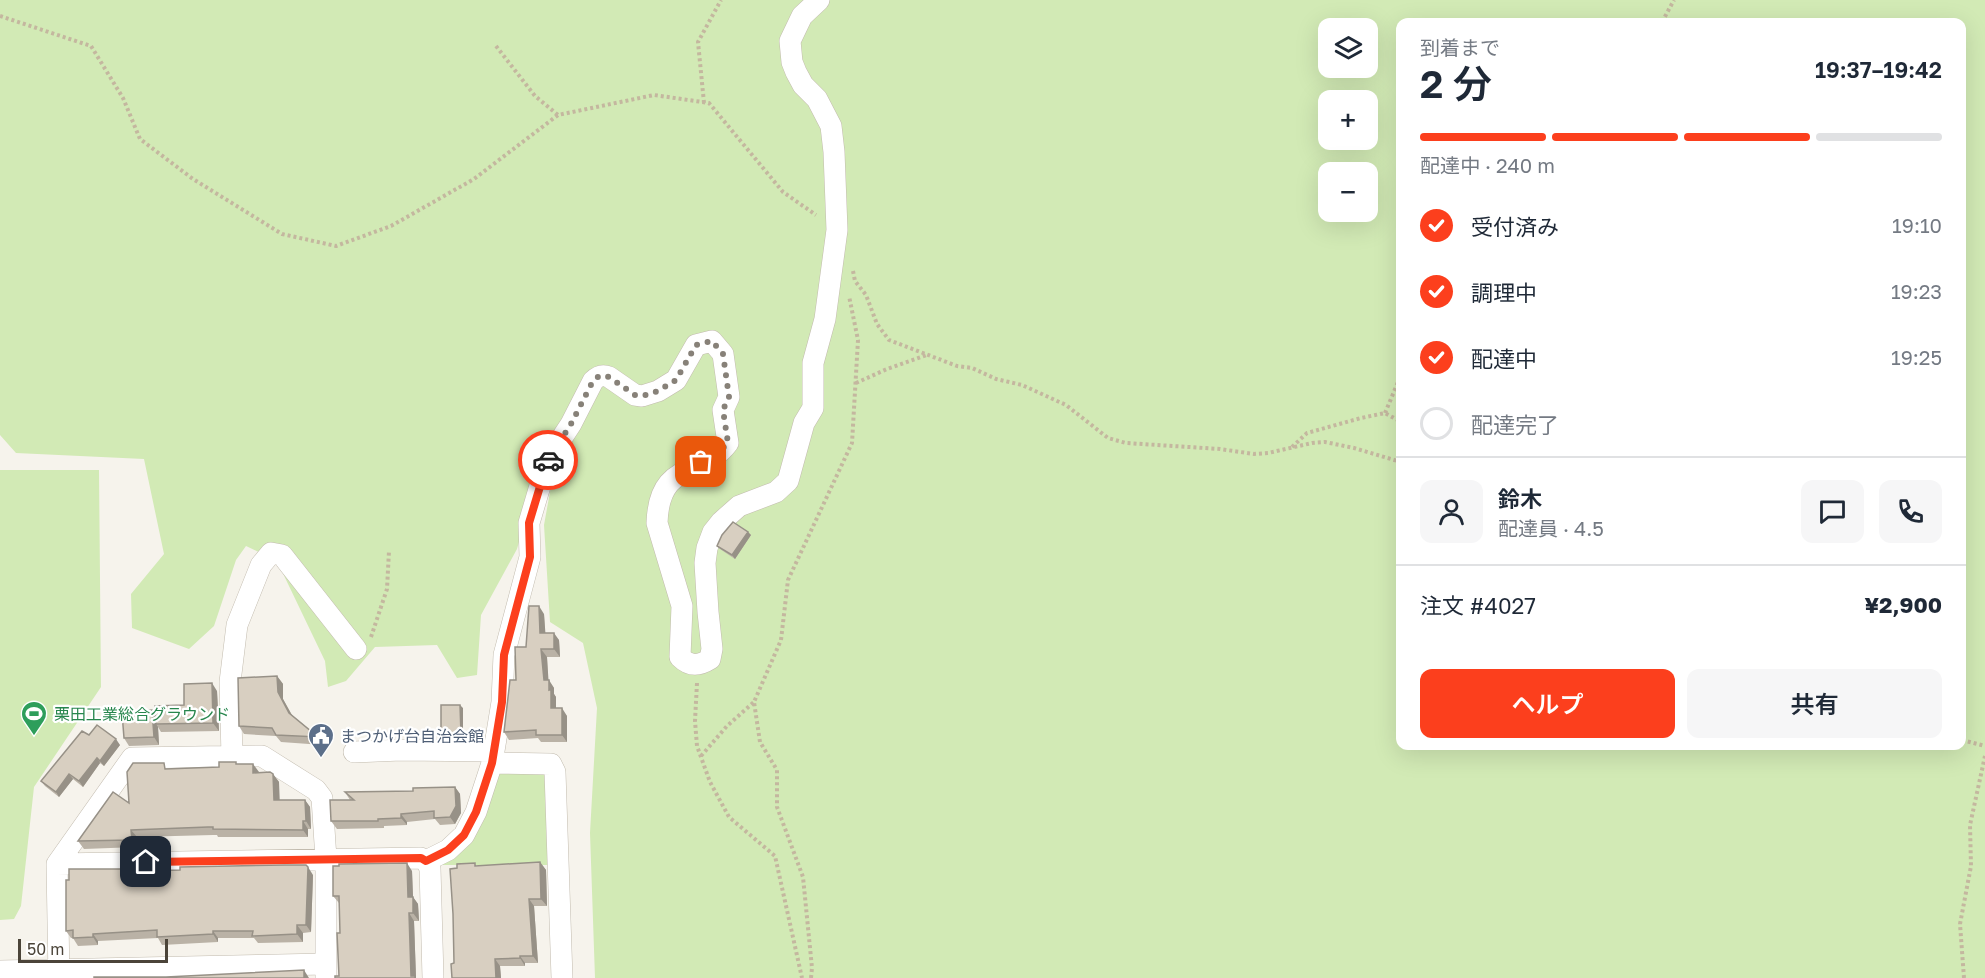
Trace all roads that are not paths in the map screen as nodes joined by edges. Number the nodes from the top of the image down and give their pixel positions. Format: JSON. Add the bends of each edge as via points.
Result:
{"nodes":[{"id":1,"x":819,"y":0,"type":"edge"},
{"id":2,"x":356,"y":649,"type":"road end"},
{"id":3,"x":354,"y":752,"type":"dead end"},
{"id":4,"x":232,"y":756,"type":"junction"},
{"id":5,"x":493,"y":757,"type":"junction"},
{"id":6,"x":326,"y":859,"type":"junction"},
{"id":7,"x":426,"y":861,"type":"junction"},
{"id":8,"x":57,"y":864,"type":"junction"},
{"id":9,"x":326,"y":971,"type":"edge"},
{"id":10,"x":0,"y":972,"type":"edge"},
{"id":11,"x":59,"y":974,"type":"edge"},
{"id":12,"x":433,"y":978,"type":"edge"},
{"id":13,"x":562,"y":978,"type":"edge"}],
"edges":[{"from":1,"to":5,"type":"street","via":[[794,30],[790,52],[803,85],[817,99],[831,126],[837,230],[825,319],[813,363],[813,408],[804,423],[788,481],[776,492],[739,506],[714,532],[705,563],[710,659],[698,665],[685,662],[680,657],[682,606],[657,523],[657,509],[675,477],[715,456],[728,443],[723,410],[729,397],[723,354],[712,341],[696,345],[676,380],[642,396],[604,375],[593,381],[548,459],[529,523],[530,557],[504,655],[502,702]]},
{"from":2,"to":4,"type":"street","via":[[282,555],[271,553],[261,564],[237,625],[230,682]]},
{"from":3,"to":5,"type":"street","via":[[422,750]]},
{"from":4,"to":6,"type":"street","via":[[262,756],[316,790],[322,798]]},
{"from":4,"to":8,"type":"street","via":[[132,758]]},
{"from":5,"to":7,"type":"street","via":[[476,812],[464,835],[448,850]]},
{"from":5,"to":13,"type":"street","via":[[551,764],[555,771]]},
{"from":6,"to":7,"type":"street"},
{"from":6,"to":8,"type":"street"},
{"from":6,"to":9,"type":"street"},
{"from":7,"to":12,"type":"street","via":[[430,868]]},
{"from":8,"to":11,"type":"street"},
{"from":9,"to":11,"type":"street"},
{"from":10,"to":11,"type":"street"}]}
